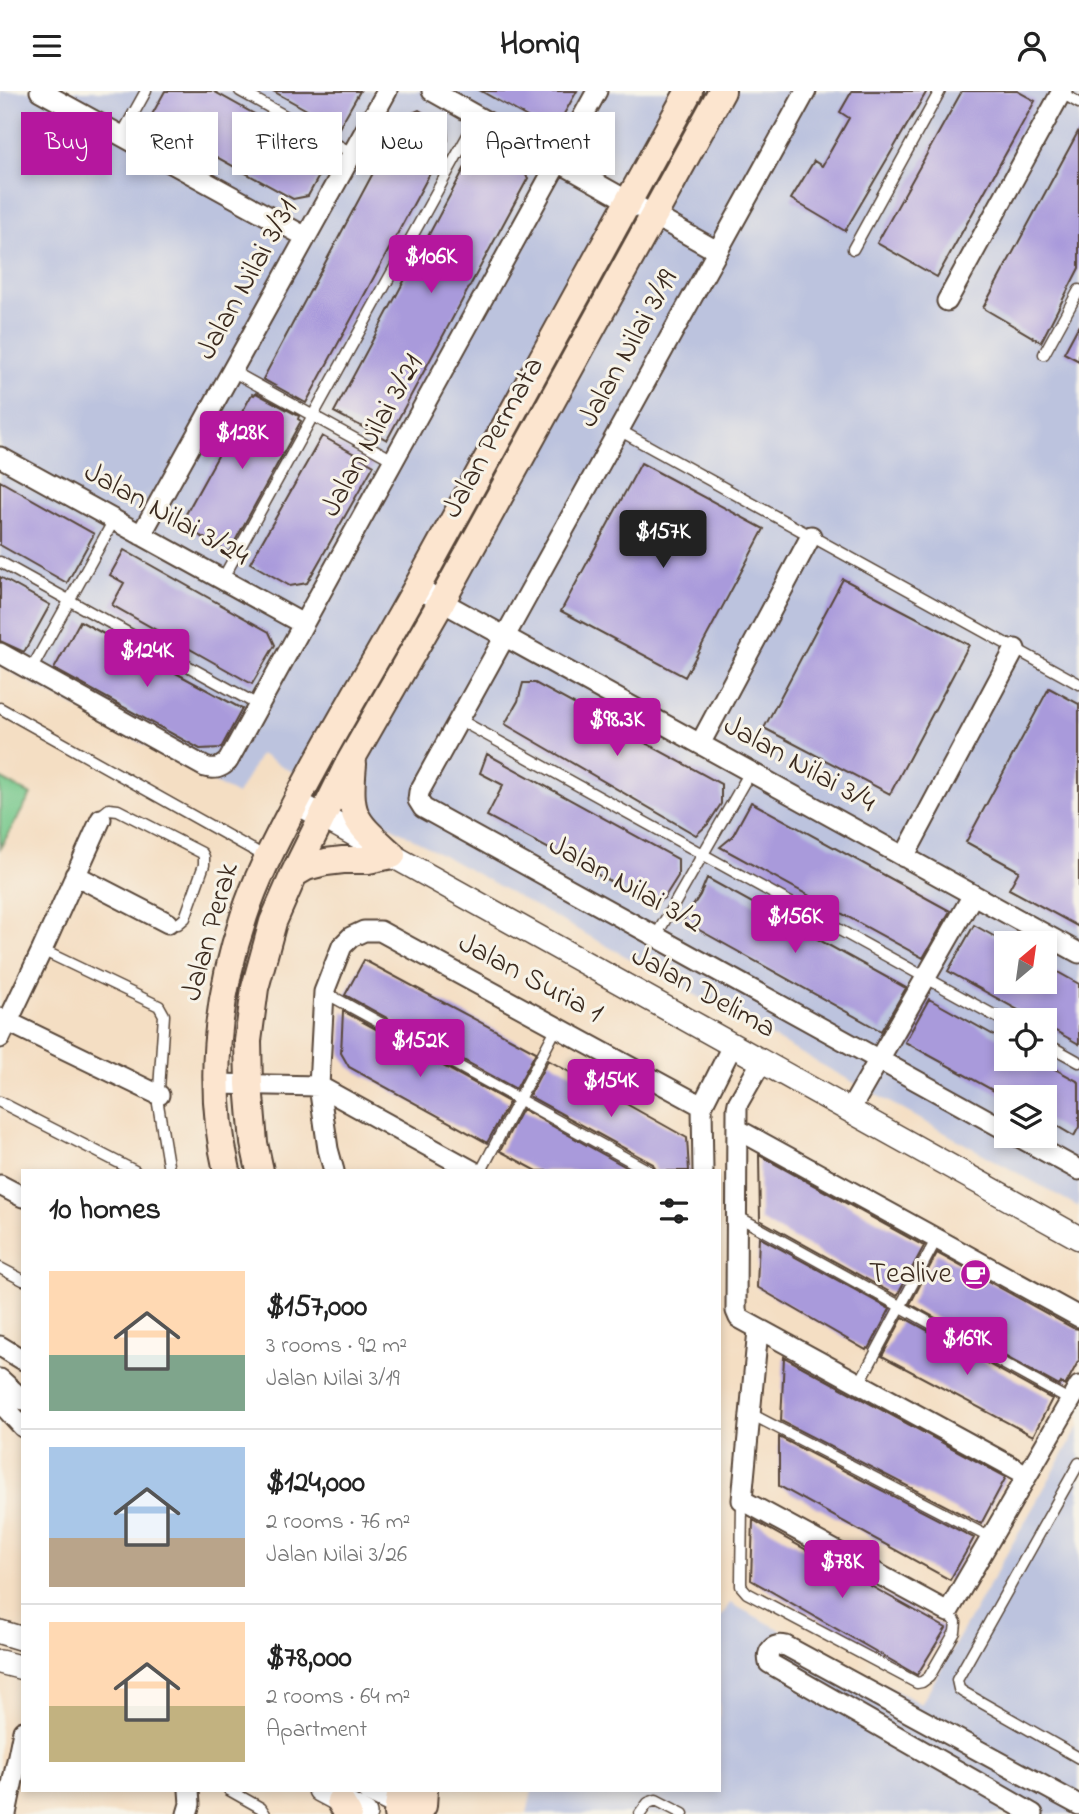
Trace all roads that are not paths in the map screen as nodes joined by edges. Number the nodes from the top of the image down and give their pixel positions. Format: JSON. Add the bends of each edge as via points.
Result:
{"nodes":[{"id":1,"x":40,"y":91,"type":"edge"},
{"id":2,"x":146,"y":91,"type":"edge"},
{"id":3,"x":240,"y":91,"type":"edge"},
{"id":4,"x":387,"y":91,"type":"edge"},
{"id":5,"x":432,"y":91,"type":"edge"},
{"id":6,"x":597,"y":91,"type":"edge"},
{"id":7,"x":688,"y":91,"type":"edge"},
{"id":8,"x":722,"y":91,"type":"edge"},
{"id":9,"x":806,"y":91,"type":"edge"},
{"id":10,"x":940,"y":91,"type":"edge"},
{"id":11,"x":1060,"y":92,"type":"edge"},
{"id":12,"x":1079,"y":103,"type":"edge"},
{"id":13,"x":469,"y":112,"type":"edge"},
{"id":14,"x":585,"y":112,"type":"edge"},
{"id":15,"x":121,"y":135,"type":"junction"},
{"id":16,"x":461,"y":148,"type":"edge"},
{"id":17,"x":352,"y":153,"type":"junction"},
{"id":18,"x":551,"y":175,"type":"edge"},
{"id":19,"x":581,"y":175,"type":"edge"},
{"id":20,"x":628,"y":201,"type":"junction"},
{"id":21,"x":654,"y":216,"type":"junction"},
{"id":22,"x":306,"y":237,"type":"junction"},
{"id":23,"x":853,"y":249,"type":"dead end"},
{"id":24,"x":717,"y":251,"type":"junction"},
{"id":25,"x":1079,"y":290,"type":"edge"},
{"id":26,"x":947,"y":301,"type":"dead end"},
{"id":27,"x":1044,"y":354,"type":"dead end"},
{"id":28,"x":232,"y":371,"type":"junction"},
{"id":29,"x":313,"y":416,"type":"junction"},
{"id":30,"x":619,"y":430,"type":"junction"},
{"id":31,"x":0,"y":457,"type":"edge"},
{"id":32,"x":393,"y":460,"type":"junction"},
{"id":33,"x":114,"y":520,"type":"junction"},
{"id":34,"x":141,"y":535,"type":"junction"},
{"id":35,"x":811,"y":536,"type":"junction"},
{"id":36,"x":0,"y":562,"type":"edge"},
{"id":37,"x":222,"y":580,"type":"junction"},
{"id":38,"x":417,"y":588,"type":"junction"},
{"id":39,"x":69,"y":601,"type":"junction"},
{"id":40,"x":442,"y":601,"type":"junction"},
{"id":41,"x":303,"y":624,"type":"junction"},
{"id":42,"x":505,"y":636,"type":"junction"},
{"id":43,"x":1016,"y":649,"type":"junction"},
{"id":44,"x":0,"y":653,"type":"edge"},
{"id":45,"x":31,"y":670,"type":"junction"},
{"id":46,"x":1079,"y":684,"type":"edge"},
{"id":47,"x":258,"y":705,"type":"junction"},
{"id":48,"x":0,"y":708,"type":"edge"},
{"id":49,"x":458,"y":719,"type":"junction"},
{"id":50,"x":700,"y":744,"type":"junction"},
{"id":51,"x":354,"y":756,"type":"junction"},
{"id":52,"x":750,"y":772,"type":"junction"},
{"id":53,"x":296,"y":802,"type":"junction"},
{"id":54,"x":322,"y":817,"type":"junction"},
{"id":55,"x":102,"y":819,"type":"joint"},
{"id":56,"x":703,"y":854,"type":"junction"},
{"id":57,"x":392,"y":855,"type":"junction"},
{"id":58,"x":267,"y":857,"type":"junction"},
{"id":59,"x":904,"y":857,"type":"junction"},
{"id":60,"x":294,"y":873,"type":"junction"},
{"id":61,"x":75,"y":875,"type":"junction"},
{"id":62,"x":973,"y":895,"type":"junction"},
{"id":63,"x":168,"y":923,"type":"joint"},
{"id":64,"x":656,"y":936,"type":"junction"},
{"id":65,"x":42,"y":950,"type":"junction"},
{"id":66,"x":1079,"y":953,"type":"edge"},
{"id":67,"x":926,"y":978,"type":"junction"},
{"id":68,"x":324,"y":992,"type":"junction"},
{"id":69,"x":994,"y":1015,"type":"edge"},
{"id":70,"x":3,"y":1026,"type":"edge"},
{"id":71,"x":557,"y":1027,"type":"junction"},
{"id":72,"x":733,"y":1046,"type":"junction"},
{"id":73,"x":1057,"y":1050,"type":"edge"},
{"id":74,"x":879,"y":1059,"type":"junction"},
{"id":75,"x":762,"y":1061,"type":"junction"},
{"id":76,"x":1079,"y":1062,"type":"edge"},
{"id":77,"x":216,"y":1084,"type":"junction"},
{"id":78,"x":249,"y":1084,"type":"junction"},
{"id":79,"x":320,"y":1086,"type":"junction"},
{"id":80,"x":159,"y":1095,"type":"junction"},
{"id":81,"x":520,"y":1099,"type":"junction"},
{"id":82,"x":0,"y":1102,"type":"edge"},
{"id":83,"x":702,"y":1107,"type":"junction"},
{"id":84,"x":850,"y":1110,"type":"junction"},
{"id":85,"x":994,"y":1123,"type":"edge"},
{"id":86,"x":737,"y":1129,"type":"junction"},
{"id":87,"x":1041,"y":1148,"type":"edge"},
{"id":88,"x":1075,"y":1165,"type":"edge"},
{"id":89,"x":131,"y":1169,"type":"edge"},
{"id":90,"x":169,"y":1169,"type":"edge"},
{"id":91,"x":227,"y":1169,"type":"edge"},
{"id":92,"x":260,"y":1169,"type":"edge"},
{"id":93,"x":333,"y":1169,"type":"edge"},
{"id":94,"x":469,"y":1169,"type":"edge"},
{"id":95,"x":482,"y":1169,"type":"edge"},
{"id":96,"x":645,"y":1169,"type":"edge"},
{"id":97,"x":703,"y":1169,"type":"edge"},
{"id":98,"x":0,"y":1185,"type":"edge"},
{"id":99,"x":21,"y":1196,"type":"edge"},
{"id":100,"x":737,"y":1216,"type":"junction"},
{"id":101,"x":937,"y":1238,"type":"junction"},
{"id":102,"x":1079,"y":1238,"type":"edge"},
{"id":103,"x":0,"y":1268,"type":"edge"},
{"id":104,"x":21,"y":1279,"type":"edge"},
{"id":105,"x":900,"y":1306,"type":"junction"},
{"id":106,"x":1079,"y":1317,"type":"edge"},
{"id":107,"x":758,"y":1329,"type":"junction"},
{"id":108,"x":0,"y":1346,"type":"edge"},
{"id":109,"x":21,"y":1359,"type":"edge"},
{"id":110,"x":0,"y":1379,"type":"edge"},
{"id":111,"x":859,"y":1384,"type":"junction"},
{"id":112,"x":1075,"y":1394,"type":"edge"},
{"id":113,"x":21,"y":1398,"type":"edge"},
{"id":114,"x":0,"y":1402,"type":"edge"},
{"id":115,"x":750,"y":1413,"type":"junction"},
{"id":116,"x":21,"y":1425,"type":"edge"},
{"id":117,"x":1079,"y":1463,"type":"edge"},
{"id":118,"x":1027,"y":1475,"type":"junction"},
{"id":119,"x":742,"y":1500,"type":"junction"},
{"id":120,"x":991,"y":1538,"type":"junction"},
{"id":121,"x":948,"y":1612,"type":"junction"},
{"id":122,"x":0,"y":1632,"type":"edge"},
{"id":123,"x":21,"y":1638,"type":"edge"},
{"id":124,"x":0,"y":1662,"type":"edge"},
{"id":125,"x":21,"y":1667,"type":"edge"},
{"id":126,"x":21,"y":1739,"type":"edge"},
{"id":127,"x":1079,"y":1758,"type":"edge"},
{"id":128,"x":189,"y":1792,"type":"edge"},
{"id":129,"x":233,"y":1792,"type":"edge"},
{"id":130,"x":373,"y":1792,"type":"edge"},
{"id":131,"x":424,"y":1792,"type":"edge"},
{"id":132,"x":439,"y":1792,"type":"edge"},
{"id":133,"x":336,"y":1802,"type":"edge"},
{"id":134,"x":1079,"y":1805,"type":"edge"},
{"id":135,"x":404,"y":1808,"type":"edge"},
{"id":136,"x":4,"y":1810,"type":"edge"},
{"id":137,"x":187,"y":1814,"type":"edge"},
{"id":138,"x":265,"y":1814,"type":"edge"},
{"id":139,"x":365,"y":1814,"type":"edge"},
{"id":140,"x":435,"y":1814,"type":"edge"},
{"id":141,"x":640,"y":1814,"type":"edge"},
{"id":142,"x":682,"y":1814,"type":"edge"},
{"id":143,"x":1033,"y":1814,"type":"edge"}],
"edges":[{"from":1,"to":15,"type":"street"},
{"from":2,"to":15,"type":"lane"},
{"from":3,"to":17,"type":"lane"},
{"from":4,"to":17,"type":"street","name":"Jalan Nilai 3/31"},
{"from":5,"to":13,"type":"street"},
{"from":6,"to":14,"type":"street","name":"Jalan Nilai 3/21"},
{"from":7,"to":20,"type":"main road","name":"Jalan Permata"},
{"from":8,"to":21,"type":"main road","name":"Jalan Permata"},
{"from":9,"to":24,"type":"street","name":"Jalan Nilai 3/19"},
{"from":10,"to":23,"type":"lane"},
{"from":11,"to":12,"type":"lane"},
{"from":11,"to":26,"type":"street"},
{"from":15,"to":22,"type":"street"},
{"from":16,"to":29,"type":"lane"},
{"from":17,"to":22,"type":"street","name":"Jalan Nilai 3/31"},
{"from":18,"to":32,"type":"street","name":"Jalan Nilai 3/21"},
{"from":19,"to":20,"type":"street"},
{"from":20,"to":21,"type":"street"},
{"from":20,"to":38,"type":"main road","name":"Jalan Permata"},
{"from":21,"to":24,"type":"street"},
{"from":21,"to":40,"type":"main road","name":"Jalan Permata"},
{"from":22,"to":28,"type":"street","name":"Jalan Nilai 3/31"},
{"from":24,"to":30,"type":"street","name":"Jalan Nilai 3/19"},
{"from":25,"to":27,"type":"lane"},
{"from":28,"to":29,"type":"lane"},
{"from":28,"to":34,"type":"street","name":"Jalan Nilai 3/31"},
{"from":29,"to":32,"type":"lane"},
{"from":29,"to":37,"type":"lane"},
{"from":30,"to":35,"type":"lane"},
{"from":30,"to":42,"type":"street","name":"Jalan Nilai 3/19"},
{"from":31,"to":33,"type":"street","name":"Jalan Nilai 3/24"},
{"from":32,"to":41,"type":"street","name":"Jalan Nilai 3/21"},
{"from":33,"to":34,"type":"street","name":"Jalan Nilai 3/24"},
{"from":33,"to":39,"type":"lane"},
{"from":34,"to":37,"type":"street","name":"Jalan Nilai 3/24"},
{"from":35,"to":43,"type":"lane"},
{"from":35,"to":50,"type":"street"},
{"from":36,"to":39,"type":"lane"},
{"from":37,"to":41,"type":"street","name":"Jalan Nilai 3/24"},
{"from":38,"to":40,"type":"street","name":"Jalan Nilai 3/4"},
{"from":38,"to":53,"type":"main road","name":"Jalan Permata"},
{"from":39,"to":45,"type":"lane"},
{"from":39,"to":47,"type":"lane"},
{"from":40,"to":42,"type":"street","name":"Jalan Nilai 3/4"},
{"from":40,"to":51,"type":"main road","name":"Jalan Permata"},
{"from":41,"to":47,"type":"street","name":"Jalan Nilai 3/21"},
{"from":42,"to":49,"type":"street","name":"Jalan Nilai 3/2"},
{"from":42,"to":50,"type":"street","name":"Jalan Nilai 3/4"},
{"from":43,"to":46,"type":"lane"},
{"from":43,"to":59,"type":"street"},
{"from":44,"to":45,"type":"street","name":"Jalan Nilai 3/21"},
{"from":45,"to":47,"type":"street","name":"Jalan Nilai 3/21","via":[[212,769],[223,765]]},
{"from":48,"to":58,"type":"lane"},
{"from":49,"to":56,"type":"lane"},
{"from":49,"to":64,"type":"street","name":"Jalan Nilai 3/2","via":[[417,796],[420,804]]},
{"from":50,"to":52,"type":"street","name":"Jalan Nilai 3/4"},
{"from":51,"to":54,"type":"main road","name":"Jalan Permata"},
{"from":51,"to":57,"type":"main road","via":[[353,811],[362,828]]},
{"from":52,"to":56,"type":"lane"},
{"from":52,"to":59,"type":"street","name":"Jalan Nilai 3/4"},
{"from":53,"to":54,"type":"street","name":"Jalan Delima"},
{"from":53,"to":58,"type":"main road","name":"Jalan Perak"},
{"from":54,"to":57,"type":"street","name":"Jalan Delima"},
{"from":54,"to":60,"type":"main road","name":"Jalan Perak"},
{"from":55,"to":61,"type":"street"},
{"from":55,"to":63,"type":"lane","via":[[114,809],[202,853],[204,865],[185,918],[178,924]]},
{"from":56,"to":64,"type":"lane"},
{"from":56,"to":67,"type":"lane"},
{"from":57,"to":60,"type":"main road","via":[[326,862]]},
{"from":57,"to":72,"type":"street","name":"Jalan Delima"},
{"from":58,"to":77,"type":"main road","name":"Jalan Perak","via":[[225,984]]},
{"from":59,"to":62,"type":"street","name":"Jalan Nilai 3/4"},
{"from":60,"to":78,"type":"main road","name":"Jalan Perak","via":[[272,922],[255,988],[248,1041]]},
{"from":61,"to":63,"type":"street"},
{"from":61,"to":65,"type":"street"},
{"from":62,"to":66,"type":"street","name":"Jalan Nilai 3/4"},
{"from":62,"to":67,"type":"street"},
{"from":64,"to":74,"type":"street","name":"Jalan Nilai 3/2"},
{"from":65,"to":70,"type":"street"},
{"from":65,"to":80,"type":"lane","via":[[159,1006],[164,1015]]},
{"from":67,"to":69,"type":"lane"},
{"from":67,"to":74,"type":"street"},
{"from":68,"to":71,"type":"street","name":"Jalan Suria 1","via":[[342,946],[364,931],[380,931]]},
{"from":68,"to":79,"type":"street"},
{"from":68,"to":81,"type":"lane"},
{"from":70,"to":80,"type":"street"},
{"from":71,"to":81,"type":"lane"},
{"from":71,"to":83,"type":"street","name":"Jalan Suria 1"},
{"from":72,"to":75,"type":"street","name":"Jalan Delima"},
{"from":72,"to":83,"type":"street"},
{"from":73,"to":76,"type":"lane"},
{"from":74,"to":84,"type":"street"},
{"from":74,"to":85,"type":"street","name":"Jalan Nilai 3/2"},
{"from":75,"to":84,"type":"street","name":"Jalan Delima"},
{"from":75,"to":86,"type":"street","via":[[738,1103]]},
{"from":77,"to":78,"type":"street"},
{"from":77,"to":91,"type":"main road","name":"Jalan Perak"},
{"from":78,"to":79,"type":"street"},
{"from":78,"to":92,"type":"main road","name":"Jalan Perak"},
{"from":79,"to":93,"type":"street"},
{"from":79,"to":94,"type":"street"},
{"from":80,"to":90,"type":"lane"},
{"from":81,"to":95,"type":"lane"},
{"from":81,"to":96,"type":"lane"},
{"from":82,"to":89,"type":"lane"},
{"from":83,"to":97,"type":"street"},
{"from":84,"to":102,"type":"street","name":"Jalan Delima"},
{"from":86,"to":100,"type":"street"},
{"from":86,"to":101,"type":"street"},
{"from":87,"to":88,"type":"street"},
{"from":98,"to":99,"type":"street"},
{"from":100,"to":105,"type":"lane"},
{"from":100,"to":107,"type":"street","via":[[737,1315]]},
{"from":101,"to":105,"type":"lane"},
{"from":101,"to":106,"type":"street"},
{"from":103,"to":104,"type":"lane"},
{"from":105,"to":111,"type":"lane"},
{"from":105,"to":112,"type":"lane"},
{"from":107,"to":111,"type":"street"},
{"from":107,"to":115,"type":"street"},
{"from":108,"to":109,"type":"street"},
{"from":110,"to":113,"type":"street"},
{"from":111,"to":118,"type":"street"},
{"from":112,"to":118,"type":"street"},
{"from":114,"to":116,"type":"street"},
{"from":115,"to":119,"type":"street"},
{"from":115,"to":120,"type":"lane"},
{"from":117,"to":127,"type":"lane","via":[[957,1680],[963,1692]]},
{"from":118,"to":120,"type":"street"},
{"from":119,"to":121,"type":"street"},
{"from":119,"to":121,"type":"lane","via":[[741,1582],[747,1593],[917,1683],[929,1677],[955,1632],[956,1622]]},
{"from":120,"to":121,"type":"street"},
{"from":122,"to":123,"type":"street"},
{"from":124,"to":125,"type":"street"},
{"from":126,"to":136,"type":"street"},
{"from":128,"to":137,"type":"street"},
{"from":129,"to":138,"type":"lane"},
{"from":130,"to":135,"type":"street"},
{"from":131,"to":135,"type":"main road","via":[[423,1806]]},
{"from":132,"to":140,"type":"main road"},
{"from":133,"to":139,"type":"street"},
{"from":134,"to":143,"type":"street","via":[[786,1646],[769,1651],[769,1663]]},
{"from":141,"to":142,"type":"lane","via":[[656,1800]]}]}
